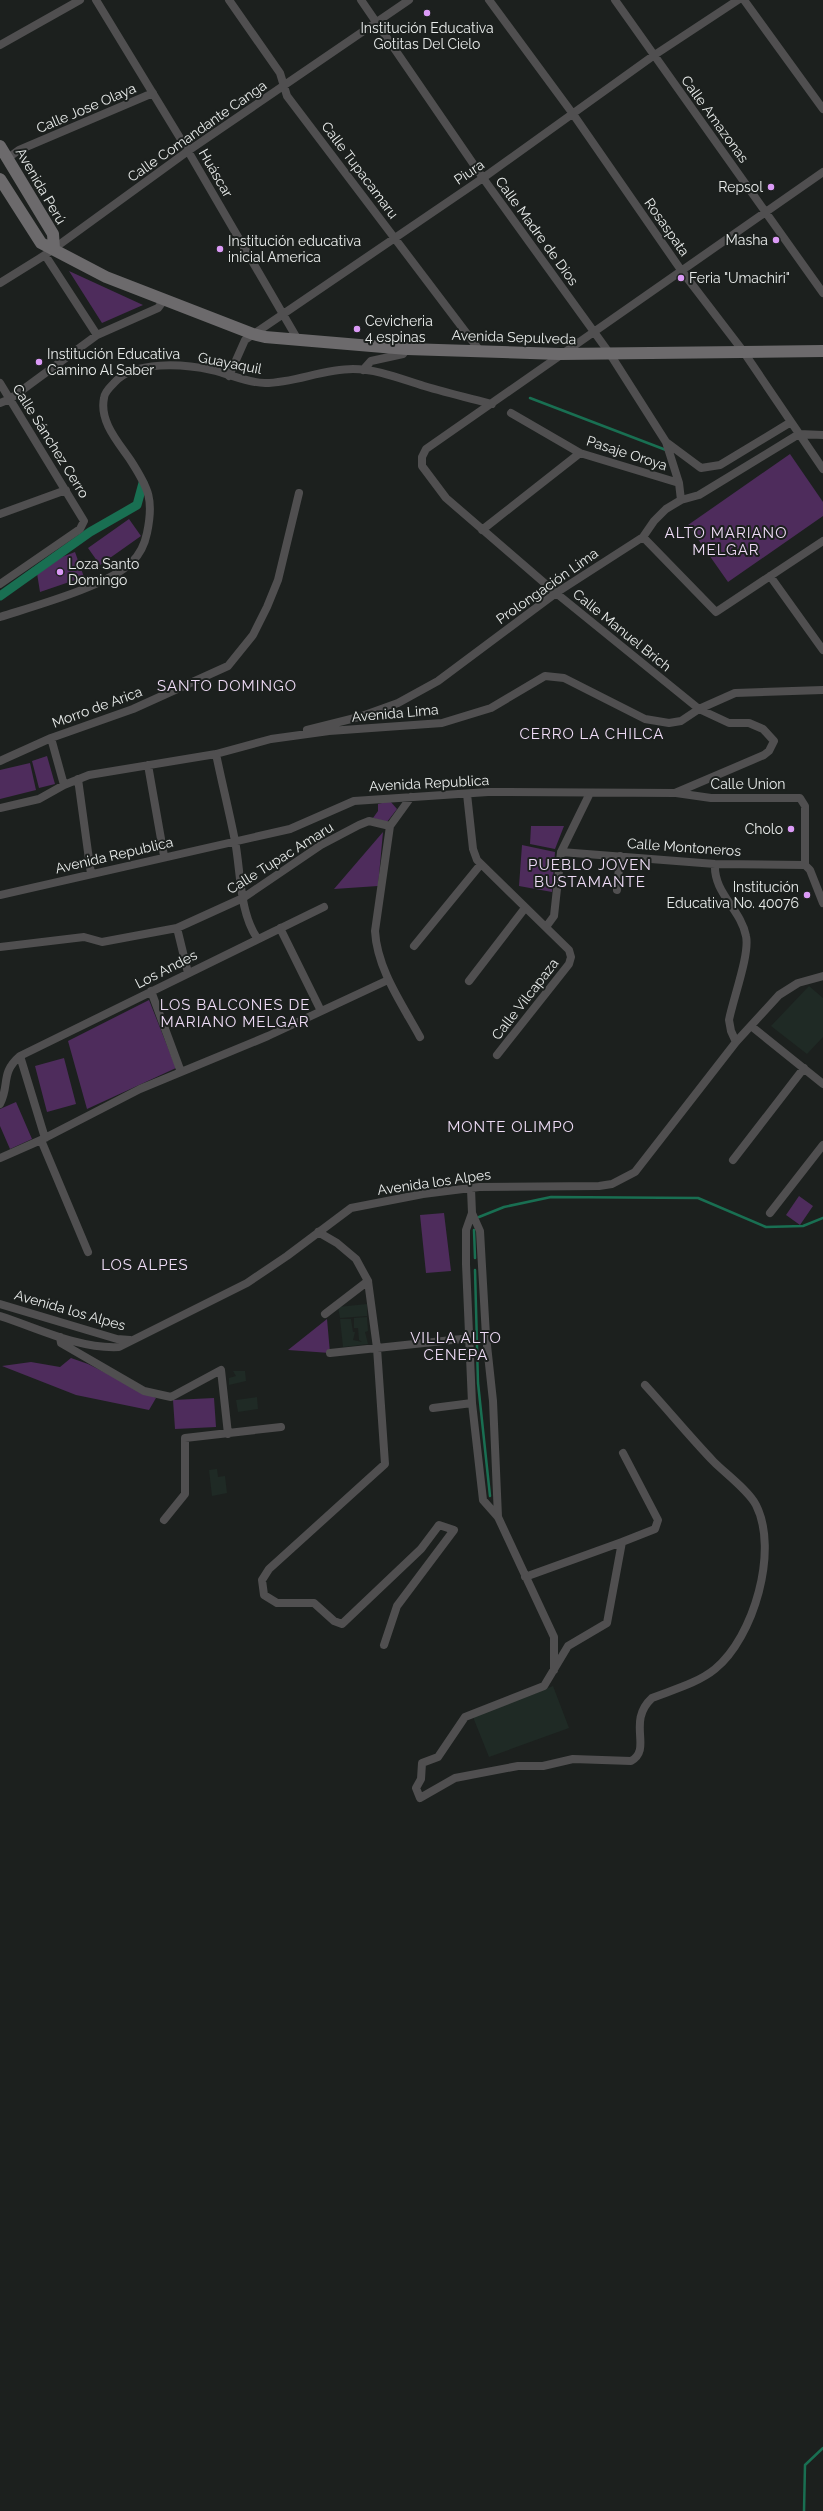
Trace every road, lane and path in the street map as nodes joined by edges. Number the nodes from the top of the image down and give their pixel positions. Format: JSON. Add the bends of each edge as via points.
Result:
{"nodes":[{"id":1,"x":80,"y":0,"type":"edge"},
{"id":2,"x":96,"y":0,"type":"edge"},
{"id":3,"x":229,"y":0,"type":"edge"},
{"id":4,"x":361,"y":0,"type":"edge"},
{"id":5,"x":409,"y":0,"type":"edge"},
{"id":6,"x":489,"y":0,"type":"edge"},
{"id":7,"x":615,"y":0,"type":"edge"},
{"id":8,"x":738,"y":0,"type":"edge"},
{"id":9,"x":744,"y":0,"type":"edge"},
{"id":10,"x":377,"y":22,"type":"junction"},
{"id":11,"x":0,"y":45,"type":"edge"},
{"id":12,"x":653,"y":56,"type":"junction"},
{"id":13,"x":284,"y":86,"type":"junction"},
{"id":14,"x":153,"y":93,"type":"junction"},
{"id":15,"x":823,"y":109,"type":"edge"},
{"id":16,"x":573,"y":114,"type":"junction"},
{"id":17,"x":0,"y":146,"type":"edge"},
{"id":18,"x":188,"y":151,"type":"junction"},
{"id":19,"x":4,"y":161,"type":"edge"},
{"id":20,"x":823,"y":172,"type":"edge"},
{"id":21,"x":483,"y":178,"type":"junction"},
{"id":22,"x":1,"y":181,"type":"edge"},
{"id":23,"x":34,"y":200,"type":"junction"},
{"id":24,"x":20,"y":209,"type":"junction"},
{"id":25,"x":766,"y":211,"type":"junction"},
{"id":26,"x":395,"y":238,"type":"junction"},
{"id":27,"x":49,"y":252,"type":"junction"},
{"id":28,"x":681,"y":270,"type":"junction"},
{"id":29,"x":0,"y":283,"type":"edge"},
{"id":30,"x":823,"y":293,"type":"edge"},
{"id":31,"x":164,"y":300,"type":"junction"},
{"id":32,"x":282,"y":312,"type":"junction"},
{"id":33,"x":593,"y":331,"type":"junction"},
{"id":34,"x":253,"y":334,"type":"junction"},
{"id":35,"x":97,"y":335,"type":"junction"},
{"id":36,"x":298,"y":340,"type":"junction"},
{"id":37,"x":407,"y":349,"type":"junction"},
{"id":38,"x":480,"y":351,"type":"junction"},
{"id":39,"x":744,"y":351,"type":"junction"},
{"id":40,"x":823,"y":351,"type":"edge"},
{"id":41,"x":560,"y":354,"type":"junction"},
{"id":42,"x":610,"y":354,"type":"junction"},
{"id":43,"x":363,"y":370,"type":"junction"},
{"id":44,"x":229,"y":376,"type":"junction"},
{"id":45,"x":0,"y":383,"type":"edge"},
{"id":46,"x":10,"y":400,"type":"junction"},
{"id":47,"x":0,"y":404,"type":"edge"},
{"id":48,"x":492,"y":404,"type":"junction"},
{"id":49,"x":511,"y":413,"type":"dead end"},
{"id":50,"x":791,"y":422,"type":"junction"},
{"id":51,"x":799,"y":434,"type":"junction"},
{"id":52,"x":823,"y":435,"type":"edge"},
{"id":53,"x":666,"y":442,"type":"junction"},
{"id":54,"x":580,"y":453,"type":"junction"},
{"id":55,"x":823,"y":469,"type":"edge"},
{"id":56,"x":679,"y":483,"type":"junction"},
{"id":57,"x":66,"y":490,"type":"junction"},
{"id":58,"x":299,"y":494,"type":"dead end"},
{"id":59,"x":681,"y":500,"type":"junction"},
{"id":60,"x":0,"y":514,"type":"edge"},
{"id":61,"x":482,"y":530,"type":"junction"},
{"id":62,"x":643,"y":537,"type":"junction"},
{"id":63,"x":823,"y":542,"type":"edge"},
{"id":64,"x":770,"y":576,"type":"junction"},
{"id":65,"x":0,"y":584,"type":"edge"},
{"id":66,"x":556,"y":593,"type":"junction"},
{"id":67,"x":0,"y":617,"type":"edge"},
{"id":68,"x":823,"y":650,"type":"edge"},
{"id":69,"x":823,"y":690,"type":"edge"},
{"id":70,"x":699,"y":709,"type":"junction"},
{"id":71,"x":51,"y":738,"type":"junction"},
{"id":72,"x":271,"y":740,"type":"junction"},
{"id":73,"x":216,"y":754,"type":"junction"},
{"id":74,"x":0,"y":761,"type":"edge"},
{"id":75,"x":148,"y":765,"type":"junction"},
{"id":76,"x":78,"y":779,"type":"junction"},
{"id":77,"x":64,"y":785,"type":"junction"},
{"id":78,"x":590,"y":793,"type":"junction"},
{"id":79,"x":675,"y":793,"type":"junction"},
{"id":80,"x":468,"y":794,"type":"junction"},
{"id":81,"x":411,"y":797,"type":"junction"},
{"id":82,"x":0,"y":808,"type":"edge"},
{"id":83,"x":390,"y":826,"type":"junction"},
{"id":84,"x":235,"y":841,"type":"junction"},
{"id":85,"x":561,"y":852,"type":"junction"},
{"id":86,"x":164,"y":856,"type":"junction"},
{"id":87,"x":620,"y":856,"type":"junction"},
{"id":88,"x":481,"y":864,"type":"junction"},
{"id":89,"x":715,"y":864,"type":"junction"},
{"id":90,"x":805,"y":865,"type":"junction"},
{"id":91,"x":91,"y":874,"type":"junction"},
{"id":92,"x":617,"y":890,"type":"dead end"},
{"id":93,"x":0,"y":895,"type":"edge"},
{"id":94,"x":243,"y":898,"type":"junction"},
{"id":95,"x":823,"y":902,"type":"edge"},
{"id":96,"x":324,"y":907,"type":"dead end"},
{"id":97,"x":525,"y":908,"type":"junction"},
{"id":98,"x":177,"y":928,"type":"junction"},
{"id":99,"x":280,"y":928,"type":"junction"},
{"id":100,"x":546,"y":928,"type":"junction"},
{"id":101,"x":257,"y":938,"type":"junction"},
{"id":102,"x":414,"y":946,"type":"dead end"},
{"id":103,"x":0,"y":947,"type":"edge"},
{"id":104,"x":188,"y":973,"type":"junction"},
{"id":105,"x":823,"y":976,"type":"edge"},
{"id":106,"x":388,"y":980,"type":"junction"},
{"id":107,"x":469,"y":981,"type":"dead end"},
{"id":108,"x":151,"y":991,"type":"junction"},
{"id":109,"x":322,"y":1011,"type":"junction"},
{"id":110,"x":751,"y":1026,"type":"junction"},
{"id":111,"x":420,"y":1037,"type":"dead end"},
{"id":112,"x":736,"y":1042,"type":"junction"},
{"id":113,"x":497,"y":1055,"type":"dead end"},
{"id":114,"x":20,"y":1056,"type":"junction"},
{"id":115,"x":804,"y":1068,"type":"junction"},
{"id":116,"x":180,"y":1072,"type":"junction"},
{"id":117,"x":823,"y":1084,"type":"edge"},
{"id":118,"x":0,"y":1104,"type":"edge"},
{"id":119,"x":43,"y":1139,"type":"junction"},
{"id":120,"x":823,"y":1145,"type":"edge"},
{"id":121,"x":0,"y":1158,"type":"edge"},
{"id":122,"x":733,"y":1160,"type":"dead end"},
{"id":123,"x":471,"y":1189,"type":"junction"},
{"id":124,"x":770,"y":1213,"type":"dead end"},
{"id":125,"x":474,"y":1215,"type":"junction"},
{"id":126,"x":318,"y":1232,"type":"junction"},
{"id":127,"x":88,"y":1252,"type":"dead end"},
{"id":128,"x":368,"y":1281,"type":"junction"},
{"id":129,"x":0,"y":1304,"type":"edge"},
{"id":130,"x":325,"y":1314,"type":"dead end"},
{"id":131,"x":0,"y":1316,"type":"edge"},
{"id":132,"x":60,"y":1338,"type":"junction"},
{"id":133,"x":471,"y":1338,"type":"junction"},
{"id":134,"x":133,"y":1340,"type":"junction"},
{"id":135,"x":377,"y":1348,"type":"junction"},
{"id":136,"x":330,"y":1353,"type":"dead end"},
{"id":137,"x":645,"y":1385,"type":"dead end"},
{"id":138,"x":472,"y":1403,"type":"junction"},
{"id":139,"x":433,"y":1408,"type":"dead end"},
{"id":140,"x":281,"y":1427,"type":"dead end"},
{"id":141,"x":228,"y":1434,"type":"junction"},
{"id":142,"x":623,"y":1452,"type":"dead end"},
{"id":143,"x":498,"y":1517,"type":"junction"},
{"id":144,"x":164,"y":1520,"type":"dead end"},
{"id":145,"x":622,"y":1542,"type":"junction"},
{"id":146,"x":525,"y":1577,"type":"junction"},
{"id":147,"x":384,"y":1645,"type":"dead end"},
{"id":148,"x":554,"y":1671,"type":"junction"}],
"edges":[{"from":1,"to":11,"type":"street"},
{"from":2,"to":14,"type":"street","name":"Huáscar"},
{"from":3,"to":13,"type":"street","name":"Calle Tupacamaru","via":[[280,73]]},
{"from":4,"to":10,"type":"street","name":"Calle Madre de Dios"},
{"from":5,"to":10,"type":"street","name":"Calle Comandante Canga"},
{"from":6,"to":16,"type":"street","name":"Rosaspata"},
{"from":7,"to":12,"type":"street","name":"Calle Amazonas"},
{"from":8,"to":12,"type":"street","name":"Piura"},
{"from":9,"to":15,"type":"street"},
{"from":10,"to":13,"type":"street","name":"Calle Comandante Canga"},
{"from":10,"to":21,"type":"street","name":"Calle Madre de Dios"},
{"from":12,"to":16,"type":"street","name":"Piura"},
{"from":12,"to":25,"type":"street","name":"Calle Amazonas"},
{"from":13,"to":18,"type":"street","name":"Calle Comandante Canga"},
{"from":13,"to":26,"type":"street","name":"Calle Tupacamaru","via":[[288,96]]},
{"from":14,"to":18,"type":"street","name":"Huáscar"},
{"from":14,"to":19,"type":"street","name":"Calle Jose Olaya","via":[[19,150]]},
{"from":16,"to":21,"type":"street","name":"Piura"},
{"from":16,"to":28,"type":"street","name":"Rosaspata"},
{"from":17,"to":19,"type":"street","name":"Avenida Perú"},
{"from":18,"to":27,"type":"street","name":"Calle Comandante Canga"},
{"from":18,"to":32,"type":"street","name":"Huáscar"},
{"from":19,"to":23,"type":"street","name":"Avenida Perú"},
{"from":20,"to":25,"type":"street"},
{"from":21,"to":26,"type":"street","name":"Piura"},
{"from":21,"to":33,"type":"street","name":"Calle Madre de Dios"},
{"from":22,"to":24,"type":"street","name":"Avenida Perú"},
{"from":23,"to":24,"type":"street"},
{"from":23,"to":27,"type":"street","name":"Avenida Perú","via":[[54,234]]},
{"from":24,"to":27,"type":"street","name":"Avenida Perú"},
{"from":25,"to":28,"type":"street"},
{"from":25,"to":30,"type":"street","name":"Calle Amazonas"},
{"from":26,"to":32,"type":"street","name":"Piura"},
{"from":26,"to":38,"type":"street","name":"Calle Tupacamaru"},
{"from":27,"to":29,"type":"street","name":"Calle Comandante Canga"},
{"from":27,"to":31,"type":"street","name":"Avenida Sepulveda"},
{"from":27,"to":35,"type":"street","name":"Avenida Perú"},
{"from":28,"to":33,"type":"street"},
{"from":28,"to":39,"type":"street","name":"Rosaspata"},
{"from":31,"to":34,"type":"street","name":"Avenida Sepulveda"},
{"from":31,"to":35,"type":"street","via":[[158,308]]},
{"from":32,"to":34,"type":"street","name":"Piura"},
{"from":32,"to":36,"type":"street","name":"Huáscar"},
{"from":33,"to":41,"type":"street"},
{"from":33,"to":42,"type":"street","name":"Calle Madre de Dios"},
{"from":34,"to":36,"type":"street","name":"Avenida Sepulveda"},
{"from":34,"to":44,"type":"street","name":"Piura","via":[[244,340]]},
{"from":35,"to":46,"type":"street"},
{"from":36,"to":37,"type":"street","name":"Avenida Sepulveda"},
{"from":37,"to":38,"type":"street","name":"Avenida Sepulveda"},
{"from":37,"to":43,"type":"street","via":[[403,354],[371,361]]},
{"from":38,"to":41,"type":"street","name":"Avenida Sepulveda"},
{"from":39,"to":40,"type":"street","name":"Avenida Sepulveda"},
{"from":39,"to":42,"type":"street","name":"Avenida Sepulveda"},
{"from":39,"to":50,"type":"street","name":"Rosaspata"},
{"from":41,"to":42,"type":"street","name":"Avenida Sepulveda"},
{"from":41,"to":48,"type":"street"},
{"from":42,"to":53,"type":"street","name":"Calle Madre de Dios"},
{"from":43,"to":44,"type":"street","name":"Guayaquil","via":[[330,370],[286,382],[265,383]]},
{"from":43,"to":48,"type":"street","name":"Guayaquil"},
{"from":44,"to":67,"type":"street","name":"Guayaquil","via":[[211,370],[159,366],[140,367],[118,378],[104,397],[104,410],[107,423],[148,491],[152,511],[144,544],[132,562],[108,578],[45,603]]},
{"from":45,"to":46,"type":"street","name":"Calle Sánchez Cerro"},
{"from":46,"to":47,"type":"street"},
{"from":46,"to":57,"type":"street","name":"Calle Sánchez Cerro"},
{"from":48,"to":61,"type":"street","name":"Calle Manuel Brich","via":[[426,449],[422,457],[422,466],[446,498]]},
{"from":49,"to":54,"type":"street","name":"Pasaje Oroya"},
{"from":50,"to":51,"type":"street","name":"Rosaspata"},
{"from":50,"to":53,"type":"street","via":[[720,464],[701,468]]},
{"from":51,"to":52,"type":"street"},
{"from":51,"to":55,"type":"street","name":"Rosaspata"},
{"from":51,"to":59,"type":"street","name":"Prolongación Lima","via":[[700,495]]},
{"from":53,"to":56,"type":"street","name":"Calle Madre de Dios"},
{"from":54,"to":56,"type":"street","name":"Pasaje Oroya"},
{"from":54,"to":61,"type":"street"},
{"from":56,"to":59,"type":"street","name":"Pasaje Oroya"},
{"from":57,"to":60,"type":"street"},
{"from":57,"to":65,"type":"street","name":"Calle Sánchez Cerro","via":[[84,520],[80,529]]},
{"from":58,"to":71,"type":"street","name":"Morro de Arica","via":[[278,580],[267,607],[253,635],[228,666],[133,709]]},
{"from":59,"to":62,"type":"street","name":"Prolongación Lima","via":[[654,521]]},
{"from":61,"to":66,"type":"street","name":"Calle Manuel Brich"},
{"from":62,"to":64,"type":"street","via":[[716,612]]},
{"from":62,"to":66,"type":"street","name":"Prolongación Lima"},
{"from":63,"to":64,"type":"street"},
{"from":64,"to":68,"type":"street"},
{"from":66,"to":70,"type":"street","name":"Calle Manuel Brich"},
{"from":66,"to":72,"type":"street","name":"Prolongación Lima","via":[[438,681],[398,703]]},
{"from":69,"to":70,"type":"street","name":"Avenida Lima","via":[[735,693]]},
{"from":70,"to":72,"type":"street","name":"Avenida Lima","via":[[681,721],[657,723],[564,678],[545,676],[490,708],[442,723],[329,731]]},
{"from":70,"to":79,"type":"street","name":"Avenida Republica","via":[[729,723],[749,723],[763,729],[774,741],[764,755]]},
{"from":71,"to":74,"type":"street","name":"Morro de Arica"},
{"from":71,"to":77,"type":"street"},
{"from":72,"to":73,"type":"street","name":"Avenida Lima"},
{"from":73,"to":75,"type":"street","name":"Avenida Lima"},
{"from":73,"to":84,"type":"street"},
{"from":75,"to":76,"type":"street","name":"Avenida Lima"},
{"from":75,"to":86,"type":"street"},
{"from":76,"to":77,"type":"street","name":"Avenida Lima"},
{"from":76,"to":91,"type":"street"},
{"from":77,"to":82,"type":"street","name":"Avenida Lima","via":[[39,799]]},
{"from":78,"to":79,"type":"street","name":"Avenida Republica"},
{"from":78,"to":80,"type":"street","name":"Avenida Republica"},
{"from":78,"to":85,"type":"street"},
{"from":79,"to":90,"type":"street","name":"Calle Union","via":[[711,798],[800,798],[805,806]]},
{"from":80,"to":81,"type":"street","name":"Avenida Republica"},
{"from":80,"to":88,"type":"street","via":[[473,849]]},
{"from":81,"to":83,"type":"street"},
{"from":81,"to":84,"type":"street","name":"Avenida Republica","via":[[354,800],[290,829]]},
{"from":83,"to":94,"type":"street","name":"Calle Tupac Amaru","via":[[369,821],[359,825],[321,845]]},
{"from":83,"to":106,"type":"street","via":[[375,931],[376,944]]},
{"from":84,"to":86,"type":"street","name":"Avenida Republica"},
{"from":84,"to":94,"type":"street"},
{"from":85,"to":87,"type":"street","name":"Calle Montoneros"},
{"from":85,"to":100,"type":"street","via":[[554,916]]},
{"from":86,"to":91,"type":"street","name":"Avenida Republica"},
{"from":87,"to":89,"type":"street","name":"Calle Montoneros"},
{"from":87,"to":92,"type":"street"},
{"from":88,"to":97,"type":"street"},
{"from":88,"to":102,"type":"street"},
{"from":89,"to":90,"type":"street","name":"Calle Montoneros"},
{"from":89,"to":112,"type":"street","via":[[715,880],[743,928],[747,942],[729,1020]]},
{"from":90,"to":95,"type":"street","via":[[810,870]]},
{"from":91,"to":93,"type":"street","name":"Avenida Republica"},
{"from":94,"to":98,"type":"street","name":"Calle Tupac Amaru"},
{"from":94,"to":101,"type":"street","via":[[251,929]]},
{"from":96,"to":99,"type":"street","name":"Los Andes"},
{"from":97,"to":100,"type":"street"},
{"from":97,"to":107,"type":"street"},
{"from":98,"to":103,"type":"street","name":"Calle Tupac Amaru","via":[[102,942],[84,937]]},
{"from":98,"to":104,"type":"street"},
{"from":99,"to":101,"type":"street","name":"Los Andes"},
{"from":99,"to":109,"type":"street"},
{"from":100,"to":113,"type":"street","name":"Calle Vilcapaza","via":[[569,950],[569,964]]},
{"from":101,"to":104,"type":"street","name":"Los Andes"},
{"from":104,"to":108,"type":"street","name":"Los Andes"},
{"from":105,"to":110,"type":"street","name":"Avenida los Alpes","via":[[798,983],[779,995]]},
{"from":106,"to":109,"type":"street"},
{"from":106,"to":111,"type":"street"},
{"from":108,"to":114,"type":"street","name":"Los Andes"},
{"from":108,"to":116,"type":"street"},
{"from":109,"to":116,"type":"street"},
{"from":110,"to":112,"type":"street","name":"Avenida los Alpes"},
{"from":110,"to":115,"type":"street"},
{"from":112,"to":123,"type":"street","name":"Avenida los Alpes","via":[[635,1172],[625,1179],[599,1186]]},
{"from":114,"to":118,"type":"street","via":[[5,1073],[3,1099]]},
{"from":114,"to":119,"type":"street"},
{"from":115,"to":117,"type":"street"},
{"from":115,"to":122,"type":"street"},
{"from":116,"to":119,"type":"street","via":[[140,1089]]},
{"from":119,"to":121,"type":"street"},
{"from":119,"to":127,"type":"street"},
{"from":120,"to":124,"type":"street"},
{"from":123,"to":125,"type":"street"},
{"from":123,"to":126,"type":"street","name":"Avenida los Alpes","via":[[423,1194],[351,1208]]},
{"from":125,"to":133,"type":"street","via":[[466,1230]]},
{"from":125,"to":143,"type":"street","via":[[479,1226],[493,1401]]},
{"from":126,"to":128,"type":"street","via":[[337,1243],[356,1259]]},
{"from":126,"to":134,"type":"street","name":"Avenida los Alpes","via":[[247,1283]]},
{"from":128,"to":130,"type":"street"},
{"from":128,"to":135,"type":"street"},
{"from":129,"to":134,"type":"street","name":"Avenida los Alpes","via":[[117,1340]]},
{"from":131,"to":132,"type":"street","name":"Avenida los Alpes"},
{"from":132,"to":134,"type":"street","name":"Avenida los Alpes","via":[[107,1348],[119,1347]]},
{"from":132,"to":141,"type":"street","via":[[61,1343],[144,1391],[171,1397],[221,1370]]},
{"from":133,"to":135,"type":"street"},
{"from":133,"to":138,"type":"street"},
{"from":135,"to":136,"type":"street"},
{"from":135,"to":147,"type":"street","via":[[385,1464],[269,1569],[262,1580],[264,1595],[277,1603],[314,1602],[334,1621],[342,1624],[421,1549],[440,1525],[454,1530],[397,1606]]},
{"from":137,"to":148,"type":"street","via":[[712,1460],[755,1503],[761,1517],[765,1550],[756,1607],[735,1647],[706,1675],[652,1698],[645,1705],[639,1718],[641,1750],[638,1758],[631,1761],[573,1759],[543,1766],[518,1766],[455,1778],[420,1798],[416,1788],[422,1763],[438,1757],[465,1717],[544,1686]]},
{"from":138,"to":139,"type":"street"},
{"from":138,"to":143,"type":"street","via":[[483,1500]]},
{"from":140,"to":141,"type":"street"},
{"from":141,"to":144,"type":"street","via":[[185,1438],[185,1494]]},
{"from":142,"to":145,"type":"street","via":[[658,1520],[655,1530]]},
{"from":143,"to":146,"type":"street"},
{"from":145,"to":146,"type":"street"},
{"from":145,"to":148,"type":"street","via":[[607,1623],[568,1646]]},
{"from":146,"to":148,"type":"street","via":[[554,1637]]}]}
